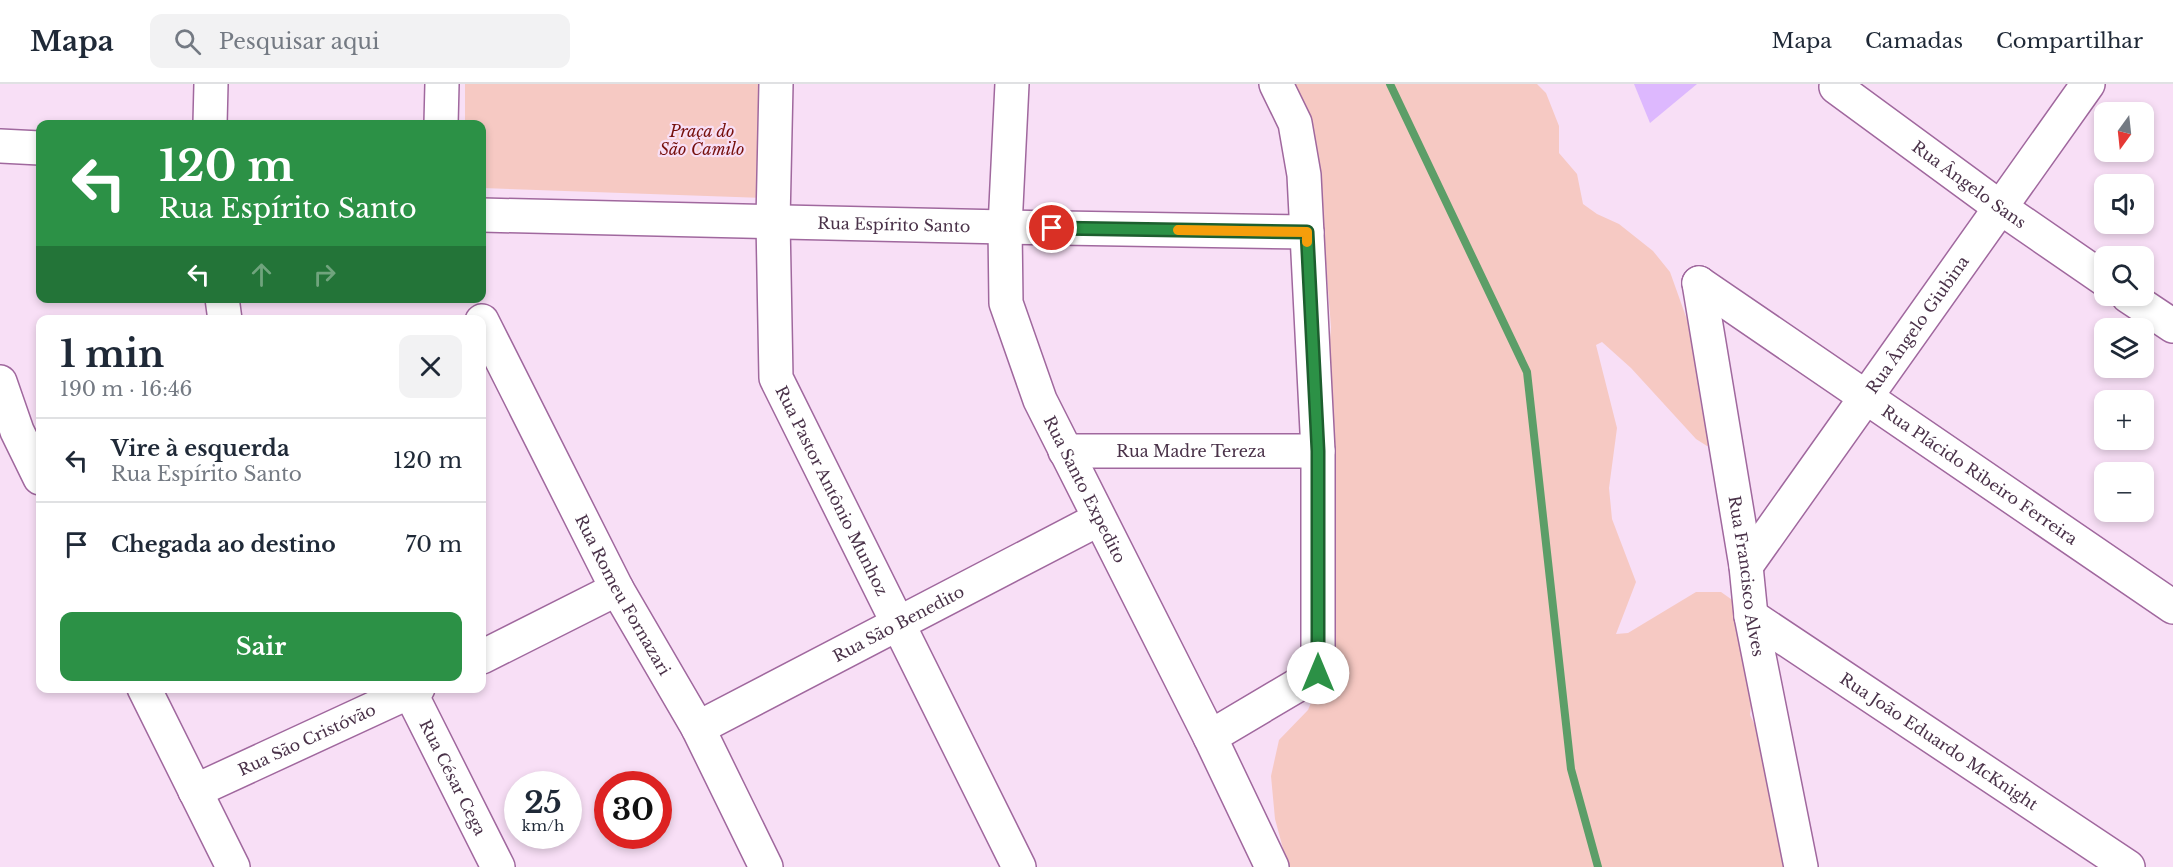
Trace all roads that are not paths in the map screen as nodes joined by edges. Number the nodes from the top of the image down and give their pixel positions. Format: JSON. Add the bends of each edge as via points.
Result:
{"nodes":[{"id":1,"x":211,"y":84,"type":"edge"},
{"id":2,"x":442,"y":84,"type":"edge"},
{"id":3,"x":776,"y":84,"type":"edge"},
{"id":4,"x":1012,"y":84,"type":"edge"},
{"id":5,"x":1276,"y":84,"type":"edge"},
{"id":6,"x":2088,"y":84,"type":"edge"},
{"id":7,"x":1836,"y":87,"type":"dead end"},
{"id":8,"x":210,"y":120,"type":"edge"},
{"id":9,"x":441,"y":120,"type":"edge"},
{"id":10,"x":0,"y":146,"type":"edge"},
{"id":11,"x":36,"y":148,"type":"edge"},
{"id":12,"x":2001,"y":208,"type":"junction"},
{"id":13,"x":486,"y":215,"type":"edge"},
{"id":14,"x":773,"y":221,"type":"junction"},
{"id":15,"x":1005,"y":227,"type":"junction"},
{"id":16,"x":1307,"y":232,"type":"junction"},
{"id":17,"x":2094,"y":272,"type":"edge"},
{"id":18,"x":1699,"y":283,"type":"joint"},
{"id":19,"x":2143,"y":306,"type":"edge"},
{"id":20,"x":2173,"y":326,"type":"edge"},
{"id":21,"x":486,"y":330,"type":"edge"},
{"id":22,"x":0,"y":382,"type":"edge"},
{"id":23,"x":1866,"y":399,"type":"junction"},
{"id":24,"x":1065,"y":451,"type":"junction"},
{"id":25,"x":1318,"y":451,"type":"junction"},
{"id":26,"x":36,"y":469,"type":"edge"},
{"id":27,"x":1099,"y":519,"type":"junction"},
{"id":28,"x":1746,"y":566,"type":"junction"},
{"id":29,"x":616,"y":589,"type":"junction"},
{"id":30,"x":2173,"y":607,"type":"edge"},
{"id":31,"x":1751,"y":616,"type":"junction"},
{"id":32,"x":898,"y":625,"type":"junction"},
{"id":33,"x":486,"y":655,"type":"edge"},
{"id":34,"x":146,"y":693,"type":"edge"},
{"id":35,"x":406,"y":693,"type":"edge"},
{"id":36,"x":413,"y":693,"type":"edge"},
{"id":37,"x":698,"y":728,"type":"junction"},
{"id":38,"x":1210,"y":737,"type":"junction"},
{"id":39,"x":195,"y":791,"type":"junction"},
{"id":40,"x":233,"y":867,"type":"edge"},
{"id":41,"x":498,"y":867,"type":"edge"},
{"id":42,"x":766,"y":867,"type":"edge"},
{"id":43,"x":1018,"y":867,"type":"edge"},
{"id":44,"x":1272,"y":867,"type":"edge"},
{"id":45,"x":1801,"y":867,"type":"edge"},
{"id":46,"x":2128,"y":867,"type":"edge"}],
"edges":[{"from":1,"to":8,"type":"street"},
{"from":2,"to":9,"type":"street"},
{"from":3,"to":14,"type":"street","name":"Rua Pastor Antônio Munhoz"},
{"from":4,"to":15,"type":"street","name":"Rua Santo Expedito"},
{"from":5,"to":16,"type":"street","via":[[1294,123],[1304,175]]},
{"from":6,"to":12,"type":"street","name":"Rua Ângelo Giubina"},
{"from":7,"to":12,"type":"street","name":"Rua Ângelo Sans"},
{"from":10,"to":11,"type":"street"},
{"from":12,"to":17,"type":"street","name":"Rua Ângelo Sans"},
{"from":12,"to":23,"type":"street","name":"Rua Ângelo Giubina"},
{"from":13,"to":14,"type":"street","name":"Rua Espírito Santo"},
{"from":14,"to":15,"type":"street","name":"Rua Espírito Santo"},
{"from":14,"to":32,"type":"street","name":"Rua Pastor Antônio Munhoz","via":[[776,378]]},
{"from":15,"to":16,"type":"street","name":"Rua Espírito Santo"},
{"from":15,"to":24,"type":"street","name":"Rua Santo Expedito","via":[[1006,303],[1040,400]]},
{"from":16,"to":25,"type":"street"},
{"from":18,"to":23,"type":"street","name":"Rua Plácido Ribeiro Ferreira"},
{"from":18,"to":28,"type":"street","name":"Rua Francisco Alves"},
{"from":19,"to":20,"type":"street"},
{"from":21,"to":29,"type":"street","name":"Rua Romeu Fornazari"},
{"from":22,"to":26,"type":"street"},
{"from":23,"to":28,"type":"street","name":"Rua Ângelo Giubina"},
{"from":23,"to":30,"type":"street","name":"Rua Plácido Ribeiro Ferreira"},
{"from":24,"to":25,"type":"street","name":"Rua Madre Tereza"},
{"from":24,"to":27,"type":"street","name":"Rua Santo Expedito"},
{"from":25,"to":38,"type":"street","via":[[1318,673]]},
{"from":27,"to":32,"type":"street","name":"Rua São Benedito"},
{"from":27,"to":38,"type":"street","name":"Rua Santo Expedito"},
{"from":28,"to":31,"type":"street","name":"Rua Francisco Alves"},
{"from":29,"to":33,"type":"street"},
{"from":29,"to":37,"type":"street","name":"Rua Romeu Fornazari"},
{"from":31,"to":45,"type":"street","name":"Rua Francisco Alves"},
{"from":31,"to":46,"type":"street","name":"Rua João Eduardo McKnight"},
{"from":32,"to":37,"type":"street","name":"Rua São Benedito"},
{"from":32,"to":43,"type":"street","name":"Rua Pastor Antônio Munhoz"},
{"from":34,"to":39,"type":"street"},
{"from":35,"to":39,"type":"street","name":"Rua São Cristóvão"},
{"from":36,"to":41,"type":"street","name":"Rua César Cega"},
{"from":37,"to":42,"type":"street","name":"Rua Romeu Fornazari"},
{"from":38,"to":44,"type":"street","name":"Rua Santo Expedito"},
{"from":39,"to":40,"type":"street"}]}
